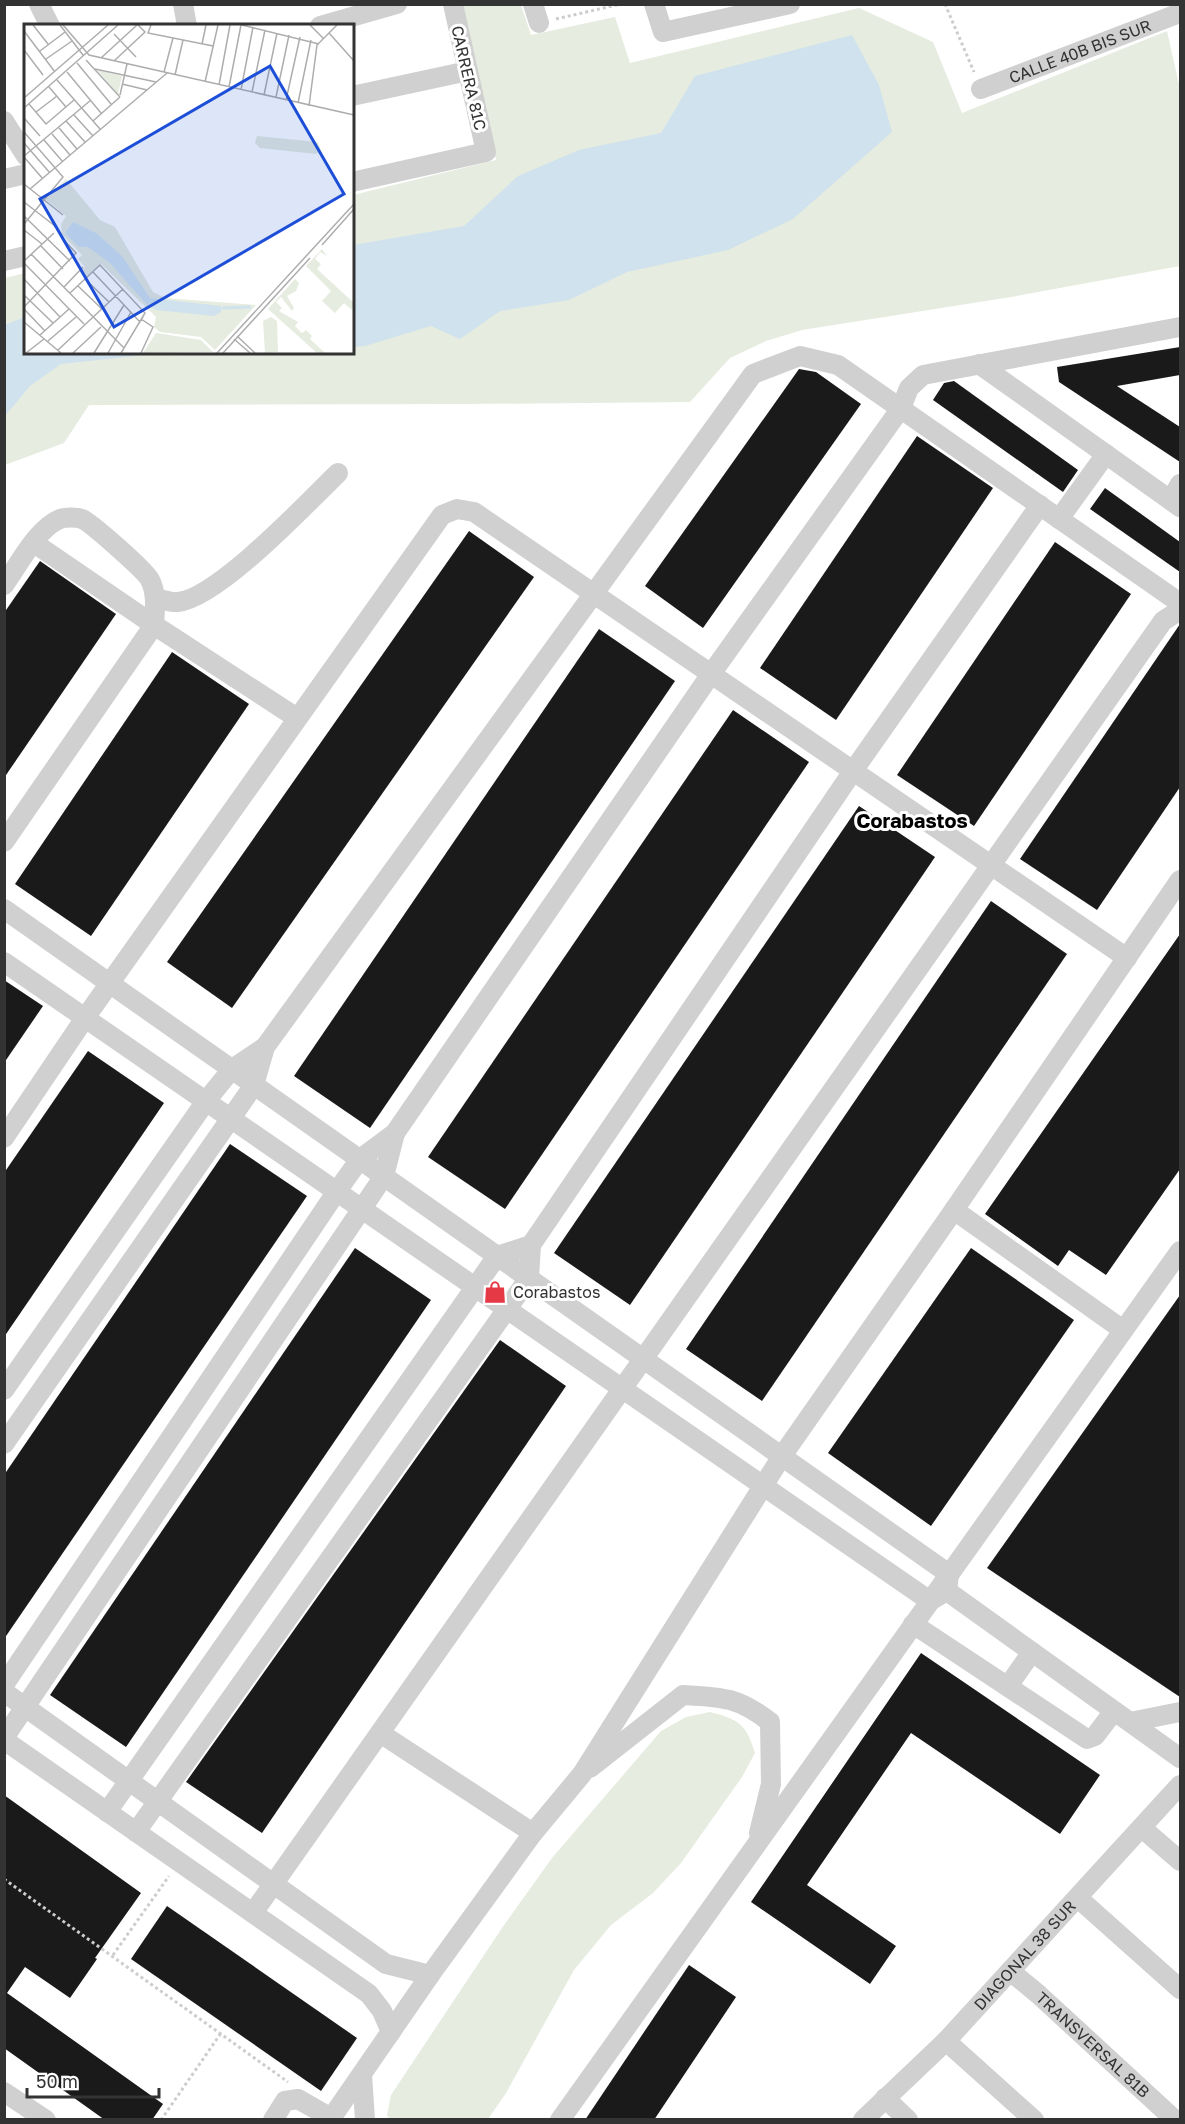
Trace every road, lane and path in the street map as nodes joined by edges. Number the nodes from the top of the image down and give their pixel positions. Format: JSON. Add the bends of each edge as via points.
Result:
{"nodes":[{"id":1,"x":183,"y":4,"type":"edge"},
{"id":2,"x":397,"y":4,"type":"edge"},
{"id":3,"x":453,"y":4,"type":"edge"},
{"id":4,"x":621,"y":4,"type":"edge"},
{"id":5,"x":654,"y":4,"type":"edge"},
{"id":6,"x":790,"y":4,"type":"edge"},
{"id":7,"x":945,"y":4,"type":"edge"},
{"id":8,"x":41,"y":5,"type":"edge"},
{"id":9,"x":536,"y":14,"type":"edge"},
{"id":10,"x":1178,"y":14,"type":"edge"},
{"id":11,"x":49,"y":24,"type":"edge"},
{"id":12,"x":188,"y":24,"type":"edge"},
{"id":13,"x":327,"y":24,"type":"edge"},
{"id":14,"x":468,"y":71,"type":"junction"},
{"id":15,"x":981,"y":89,"type":"joint"},
{"id":16,"x":354,"y":96,"type":"edge"},
{"id":17,"x":4,"y":121,"type":"edge"},
{"id":18,"x":24,"y":153,"type":"edge"},
{"id":19,"x":24,"y":174,"type":"edge"},
{"id":20,"x":4,"y":179,"type":"edge"},
{"id":21,"x":354,"y":182,"type":"edge"},
{"id":22,"x":24,"y":256,"type":"edge"},
{"id":23,"x":4,"y":261,"type":"edge"},
{"id":24,"x":1180,"y":327,"type":"edge"},
{"id":25,"x":979,"y":364,"type":"junction"},
{"id":26,"x":901,"y":408,"type":"junction"},
{"id":27,"x":1106,"y":454,"type":"junction"},
{"id":28,"x":339,"y":473,"type":"dead end"},
{"id":29,"x":1177,"y":497,"type":"edge"},
{"id":30,"x":1040,"y":505,"type":"junction"},
{"id":31,"x":1059,"y":519,"type":"junction"},
{"id":32,"x":34,"y":543,"type":"junction"},
{"id":33,"x":4,"y":585,"type":"edge"},
{"id":34,"x":594,"y":594,"type":"junction"},
{"id":35,"x":155,"y":598,"type":"junction"},
{"id":36,"x":1180,"y":603,"type":"edge"},
{"id":37,"x":1180,"y":610,"type":"edge"},
{"id":38,"x":154,"y":625,"type":"junction"},
{"id":39,"x":711,"y":674,"type":"junction"},
{"id":40,"x":297,"y":718,"type":"junction"},
{"id":41,"x":853,"y":771,"type":"junction"},
{"id":42,"x":4,"y":842,"type":"edge"},
{"id":43,"x":992,"y":866,"type":"junction"},
{"id":44,"x":1180,"y":880,"type":"edge"},
{"id":45,"x":4,"y":909,"type":"edge"},
{"id":46,"x":1127,"y":958,"type":"junction"},
{"id":47,"x":4,"y":962,"type":"edge"},
{"id":48,"x":110,"y":983,"type":"junction"},
{"id":49,"x":85,"y":1018,"type":"junction"},
{"id":50,"x":265,"y":1047,"type":"junction"},
{"id":51,"x":232,"y":1069,"type":"junction"},
{"id":52,"x":254,"y":1084,"type":"junction"},
{"id":53,"x":206,"y":1101,"type":"junction"},
{"id":54,"x":230,"y":1118,"type":"junction"},
{"id":55,"x":395,"y":1133,"type":"junction"},
{"id":56,"x":4,"y":1138,"type":"edge"},
{"id":57,"x":360,"y":1160,"type":"junction"},
{"id":58,"x":384,"y":1176,"type":"junction"},
{"id":59,"x":337,"y":1191,"type":"junction"},
{"id":60,"x":362,"y":1208,"type":"junction"},
{"id":61,"x":954,"y":1210,"type":"junction"},
{"id":62,"x":531,"y":1245,"type":"junction"},
{"id":63,"x":1180,"y":1251,"type":"edge"},
{"id":64,"x":497,"y":1256,"type":"junction"},
{"id":65,"x":529,"y":1278,"type":"junction"},
{"id":66,"x":475,"y":1287,"type":"junction"},
{"id":67,"x":506,"y":1308,"type":"junction"},
{"id":68,"x":1123,"y":1329,"type":"junction"},
{"id":69,"x":645,"y":1359,"type":"junction"},
{"id":70,"x":624,"y":1389,"type":"junction"},
{"id":71,"x":4,"y":1390,"type":"edge"},
{"id":72,"x":4,"y":1444,"type":"edge"},
{"id":73,"x":782,"y":1456,"type":"junction"},
{"id":74,"x":764,"y":1486,"type":"junction"},
{"id":75,"x":942,"y":1589,"type":"junction"},
{"id":76,"x":913,"y":1624,"type":"junction"},
{"id":77,"x":1032,"y":1652,"type":"junction"},
{"id":78,"x":4,"y":1685,"type":"edge"},
{"id":79,"x":1008,"y":1686,"type":"junction"},
{"id":80,"x":4,"y":1692,"type":"edge"},
{"id":81,"x":26,"y":1708,"type":"junction"},
{"id":82,"x":1180,"y":1712,"type":"edge"},
{"id":83,"x":1122,"y":1716,"type":"junction"},
{"id":84,"x":380,"y":1733,"type":"junction"},
{"id":85,"x":4,"y":1739,"type":"edge"},
{"id":86,"x":1180,"y":1758,"type":"edge"},
{"id":87,"x":582,"y":1774,"type":"junction"},
{"id":88,"x":129,"y":1782,"type":"junction"},
{"id":89,"x":1180,"y":1785,"type":"edge"},
{"id":90,"x":157,"y":1801,"type":"junction"},
{"id":91,"x":108,"y":1812,"type":"junction"},
{"id":92,"x":1142,"y":1828,"type":"junction"},
{"id":93,"x":136,"y":1832,"type":"junction"},
{"id":94,"x":533,"y":1833,"type":"junction"},
{"id":95,"x":756,"y":1844,"type":"junction"},
{"id":96,"x":179,"y":1861,"type":"junction"},
{"id":97,"x":1180,"y":1861,"type":"edge"},
{"id":98,"x":4,"y":1879,"type":"edge"},
{"id":99,"x":274,"y":1884,"type":"junction"},
{"id":100,"x":1077,"y":1898,"type":"junction"},
{"id":101,"x":253,"y":1913,"type":"junction"},
{"id":102,"x":113,"y":1955,"type":"junction"},
{"id":103,"x":1010,"y":1971,"type":"junction"},
{"id":104,"x":430,"y":1975,"type":"junction"},
{"id":105,"x":1180,"y":1989,"type":"edge"},
{"id":106,"x":391,"y":2032,"type":"junction"},
{"id":107,"x":221,"y":2033,"type":"junction"},
{"id":108,"x":946,"y":2041,"type":"junction"},
{"id":109,"x":362,"y":2073,"type":"junction"},
{"id":110,"x":4,"y":2092,"type":"edge"},
{"id":111,"x":885,"y":2098,"type":"junction"},
{"id":112,"x":298,"y":2099,"type":"junction"},
{"id":113,"x":331,"y":2119,"type":"edge"},
{"id":114,"x":46,"y":2120,"type":"edge"},
{"id":115,"x":161,"y":2120,"type":"edge"},
{"id":116,"x":273,"y":2120,"type":"edge"},
{"id":117,"x":365,"y":2120,"type":"edge"},
{"id":118,"x":560,"y":2120,"type":"edge"},
{"id":119,"x":863,"y":2120,"type":"edge"},
{"id":120,"x":908,"y":2120,"type":"edge"},
{"id":121,"x":1034,"y":2120,"type":"edge"},
{"id":122,"x":1175,"y":2120,"type":"edge"}],
"edges":[{"from":1,"to":12,"type":"street"},
{"from":2,"to":13,"type":"street"},
{"from":3,"to":14,"type":"street","name":"CARRERA 81C"},
{"from":4,"to":9,"type":"path"},
{"from":5,"to":6,"type":"street","via":[[663,32]]},
{"from":7,"to":15,"type":"path"},
{"from":8,"to":11,"type":"street"},
{"from":10,"to":15,"type":"street","name":"CALLE 40B BIS SUR"},
{"from":14,"to":16,"type":"street"},
{"from":14,"to":21,"type":"street","name":"CARRERA 81C","via":[[486,152]]},
{"from":17,"to":18,"type":"street"},
{"from":19,"to":20,"type":"street"},
{"from":22,"to":23,"type":"street"},
{"from":24,"to":25,"type":"street"},
{"from":25,"to":26,"type":"street","via":[[923,375],[909,388]]},
{"from":25,"to":27,"type":"street"},
{"from":26,"to":30,"type":"street"},
{"from":26,"to":34,"type":"street","via":[[838,365],[800,356],[753,374]]},
{"from":26,"to":39,"type":"street"},
{"from":27,"to":29,"type":"street"},
{"from":27,"to":31,"type":"street"},
{"from":28,"to":35,"type":"street","via":[[266,544],[203,594],[177,602]]},
{"from":30,"to":31,"type":"street"},
{"from":30,"to":41,"type":"street"},
{"from":31,"to":36,"type":"street"},
{"from":32,"to":33,"type":"street"},
{"from":32,"to":35,"type":"street","via":[[61,518],[82,518],[144,570]]},
{"from":32,"to":38,"type":"street"},
{"from":34,"to":39,"type":"street"},
{"from":34,"to":40,"type":"street","via":[[474,512],[457,509],[442,515]]},
{"from":34,"to":50,"type":"street"},
{"from":35,"to":38,"type":"street"},
{"from":37,"to":43,"type":"street","via":[[1163,621]]},
{"from":38,"to":40,"type":"street"},
{"from":38,"to":42,"type":"street"},
{"from":39,"to":41,"type":"street"},
{"from":39,"to":55,"type":"street"},
{"from":40,"to":48,"type":"street"},
{"from":41,"to":43,"type":"street"},
{"from":41,"to":62,"type":"street"},
{"from":43,"to":46,"type":"street"},
{"from":43,"to":69,"type":"street"},
{"from":44,"to":46,"type":"street"},
{"from":45,"to":48,"type":"street"},
{"from":46,"to":61,"type":"street"},
{"from":47,"to":49,"type":"street"},
{"from":48,"to":49,"type":"street"},
{"from":48,"to":51,"type":"street"},
{"from":49,"to":53,"type":"street"},
{"from":49,"to":56,"type":"street"},
{"from":50,"to":51,"type":"street"},
{"from":50,"to":52,"type":"street"},
{"from":51,"to":52,"type":"street"},
{"from":51,"to":53,"type":"street"},
{"from":52,"to":54,"type":"street"},
{"from":52,"to":57,"type":"street"},
{"from":53,"to":54,"type":"street"},
{"from":53,"to":71,"type":"street"},
{"from":54,"to":59,"type":"street"},
{"from":54,"to":72,"type":"street"},
{"from":55,"to":57,"type":"street"},
{"from":55,"to":58,"type":"street"},
{"from":57,"to":58,"type":"street"},
{"from":57,"to":59,"type":"street"},
{"from":58,"to":60,"type":"street"},
{"from":58,"to":64,"type":"street"},
{"from":59,"to":60,"type":"street"},
{"from":59,"to":78,"type":"street"},
{"from":60,"to":66,"type":"street"},
{"from":60,"to":81,"type":"street"},
{"from":61,"to":68,"type":"street"},
{"from":61,"to":73,"type":"street"},
{"from":62,"to":64,"type":"street"},
{"from":62,"to":65,"type":"street"},
{"from":63,"to":68,"type":"street"},
{"from":64,"to":65,"type":"street"},
{"from":64,"to":66,"type":"street"},
{"from":65,"to":67,"type":"street"},
{"from":65,"to":69,"type":"street"},
{"from":66,"to":67,"type":"street"},
{"from":66,"to":88,"type":"street"},
{"from":67,"to":70,"type":"street"},
{"from":67,"to":90,"type":"street"},
{"from":68,"to":75,"type":"street"},
{"from":69,"to":70,"type":"street"},
{"from":69,"to":73,"type":"street"},
{"from":70,"to":74,"type":"street"},
{"from":70,"to":84,"type":"street"},
{"from":73,"to":74,"type":"street"},
{"from":73,"to":75,"type":"street"},
{"from":74,"to":75,"type":"street"},
{"from":74,"to":87,"type":"street"},
{"from":75,"to":76,"type":"street"},
{"from":75,"to":77,"type":"street"},
{"from":76,"to":79,"type":"street"},
{"from":76,"to":95,"type":"street"},
{"from":77,"to":79,"type":"street"},
{"from":77,"to":83,"type":"street"},
{"from":79,"to":83,"type":"street","via":[[1087,1739]]},
{"from":80,"to":81,"type":"street"},
{"from":81,"to":85,"type":"street"},
{"from":81,"to":88,"type":"street"},
{"from":82,"to":83,"type":"street"},
{"from":83,"to":86,"type":"street"},
{"from":84,"to":94,"type":"street"},
{"from":84,"to":99,"type":"street"},
{"from":85,"to":91,"type":"street"},
{"from":87,"to":94,"type":"street"},
{"from":87,"to":95,"type":"street","via":[[683,1695],[732,1699],[770,1722],[771,1784]]},
{"from":88,"to":90,"type":"street"},
{"from":88,"to":91,"type":"street"},
{"from":89,"to":92,"type":"street","name":"DIAGONAL 38 SUR"},
{"from":90,"to":93,"type":"street"},
{"from":90,"to":99,"type":"street"},
{"from":91,"to":93,"type":"street"},
{"from":92,"to":97,"type":"street"},
{"from":92,"to":100,"type":"street","name":"DIAGONAL 38 SUR"},
{"from":93,"to":96,"type":"street"},
{"from":94,"to":104,"type":"street"},
{"from":95,"to":118,"type":"street"},
{"from":96,"to":101,"type":"street"},
{"from":96,"to":102,"type":"path"},
{"from":98,"to":102,"type":"path"},
{"from":99,"to":101,"type":"street"},
{"from":99,"to":104,"type":"street","via":[[386,1964]]},
{"from":100,"to":103,"type":"street","name":"DIAGONAL 38 SUR"},
{"from":100,"to":105,"type":"street"},
{"from":101,"to":106,"type":"street","via":[[369,1995]]},
{"from":102,"to":107,"type":"path"},
{"from":103,"to":108,"type":"street","name":"DIAGONAL 38 SUR"},
{"from":103,"to":122,"type":"street","name":"TRANSVERSAL 81B"},
{"from":104,"to":106,"type":"street"},
{"from":106,"to":109,"type":"street"},
{"from":107,"to":112,"type":"path","via":[[290,2083]]},
{"from":107,"to":115,"type":"path"},
{"from":108,"to":111,"type":"street","name":"DIAGONAL 38 SUR"},
{"from":108,"to":121,"type":"street"},
{"from":109,"to":113,"type":"street"},
{"from":109,"to":117,"type":"street"},
{"from":110,"to":114,"type":"street"},
{"from":111,"to":119,"type":"street","name":"DIAGONAL 38 SUR"},
{"from":111,"to":120,"type":"street"},
{"from":112,"to":113,"type":"street"},
{"from":112,"to":116,"type":"street","via":[[285,2102]]}]}
